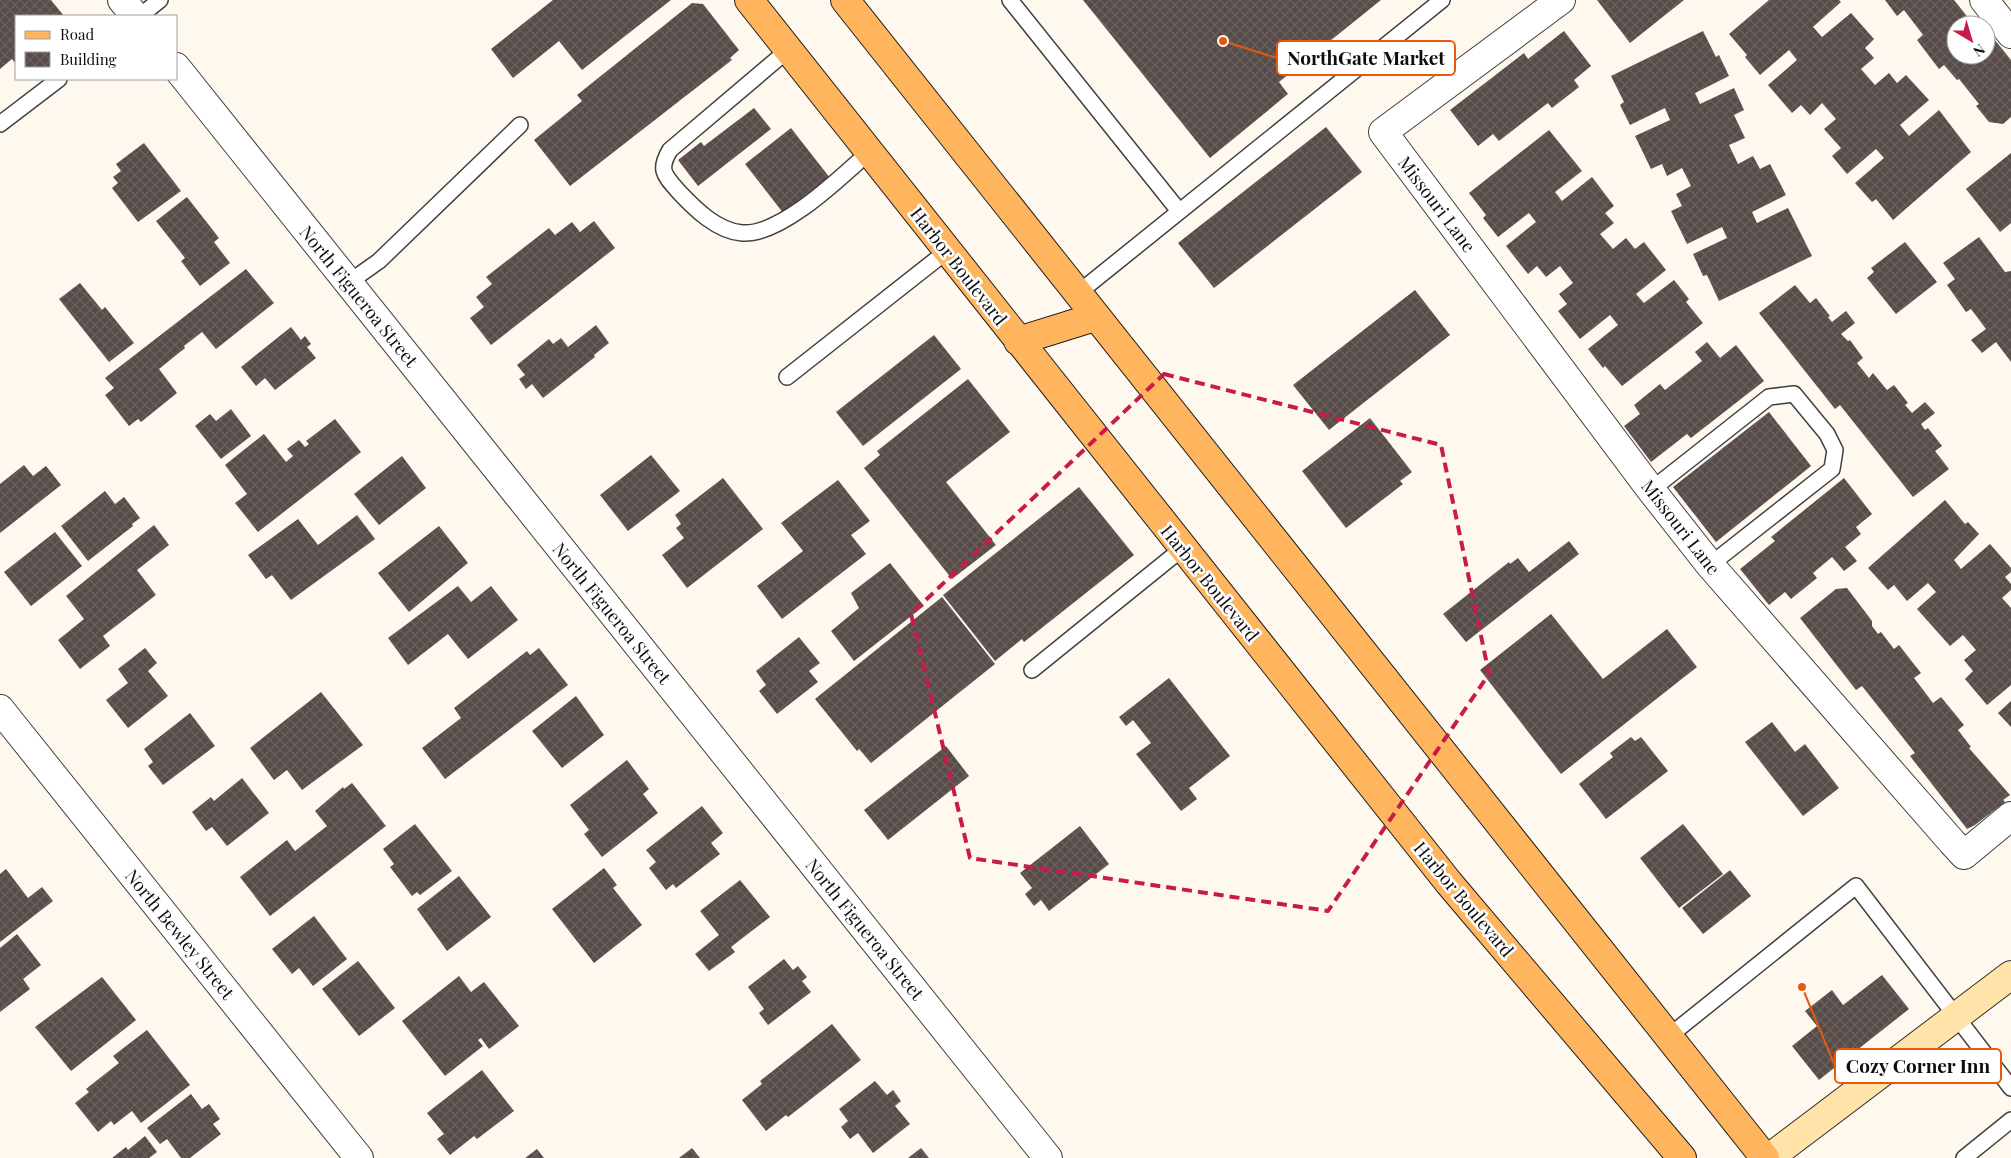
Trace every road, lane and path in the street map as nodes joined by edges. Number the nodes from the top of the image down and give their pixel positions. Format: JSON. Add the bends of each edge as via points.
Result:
{"nodes":[{"id":1,"x":122,"y":0,"type":"edge"},
{"id":2,"x":160,"y":0,"type":"edge"},
{"id":3,"x":749,"y":0,"type":"edge"},
{"id":4,"x":1010,"y":0,"type":"edge"},
{"id":5,"x":1442,"y":0,"type":"edge"},
{"id":6,"x":1561,"y":0,"type":"edge"},
{"id":7,"x":1984,"y":0,"type":"edge"},
{"id":8,"x":853,"y":3,"type":"edge"},
{"id":9,"x":135,"y":15,"type":"edge"},
{"id":10,"x":141,"y":15,"type":"edge"},
{"id":11,"x":2011,"y":34,"type":"edge"},
{"id":12,"x":788,"y":50,"type":"junction"},
{"id":13,"x":178,"y":70,"type":"edge"},
{"id":14,"x":57,"y":80,"type":"edge"},
{"id":15,"x":0,"y":124,"type":"edge"},
{"id":16,"x":520,"y":125,"type":"dead end"},
{"id":17,"x":869,"y":152,"type":"junction"},
{"id":18,"x":1179,"y":211,"type":"junction"},
{"id":19,"x":947,"y":251,"type":"junction"},
{"id":20,"x":348,"y":283,"type":"junction"},
{"id":21,"x":1077,"y":294,"type":"junction"},
{"id":22,"x":1095,"y":317,"type":"junction"},
{"id":23,"x":1018,"y":341,"type":"junction"},
{"id":24,"x":787,"y":377,"type":"dead end"},
{"id":25,"x":1651,"y":490,"type":"junction"},
{"id":26,"x":1182,"y":548,"type":"junction"},
{"id":27,"x":1710,"y":565,"type":"junction"},
{"id":28,"x":1032,"y":670,"type":"dead end"},
{"id":29,"x":0,"y":709,"type":"edge"},
{"id":30,"x":2011,"y":816,"type":"edge"},
{"id":31,"x":2011,"y":975,"type":"edge"},
{"id":32,"x":1956,"y":1016,"type":"junction"},
{"id":33,"x":1668,"y":1037,"type":"junction"},
{"id":34,"x":2011,"y":1088,"type":"edge"},
{"id":35,"x":2011,"y":1120,"type":"edge"},
{"id":36,"x":359,"y":1158,"type":"edge"},
{"id":37,"x":1048,"y":1158,"type":"edge"},
{"id":38,"x":1682,"y":1158,"type":"edge"},
{"id":39,"x":1765,"y":1158,"type":"edge"},
{"id":40,"x":1769,"y":1158,"type":"edge"},
{"id":41,"x":1964,"y":1158,"type":"edge"}],
"edges":[{"from":1,"to":9,"type":"street"},
{"from":2,"to":10,"type":"lane"},
{"from":3,"to":12,"type":"main road","name":"Harbor Boulevard"},
{"from":4,"to":18,"type":"lane"},
{"from":5,"to":18,"type":"lane"},
{"from":6,"to":25,"type":"street","name":"Missouri Lane","via":[[1383,132]]},
{"from":7,"to":11,"type":"street"},
{"from":8,"to":21,"type":"main road"},
{"from":12,"to":17,"type":"main road","name":"Harbor Boulevard"},
{"from":12,"to":17,"type":"lane","via":[[670,150],[663,162],[664,175],[695,209],[720,226],[742,233],[769,228],[791,216]]},
{"from":13,"to":20,"type":"street","name":"North Figueroa Street"},
{"from":14,"to":15,"type":"lane"},
{"from":16,"to":20,"type":"lane","via":[[379,261]]},
{"from":17,"to":19,"type":"main road","name":"Harbor Boulevard"},
{"from":18,"to":21,"type":"lane"},
{"from":19,"to":23,"type":"main road","name":"Harbor Boulevard"},
{"from":19,"to":24,"type":"lane"},
{"from":20,"to":37,"type":"street","name":"North Figueroa Street"},
{"from":21,"to":22,"type":"main road"},
{"from":22,"to":23,"type":"main road"},
{"from":22,"to":33,"type":"main road"},
{"from":23,"to":26,"type":"main road","name":"Harbor Boulevard"},
{"from":25,"to":27,"type":"street","name":"Missouri Lane"},
{"from":25,"to":27,"type":"lane","via":[[1769,396],[1794,394],[1827,434],[1835,450],[1832,469]]},
{"from":26,"to":28,"type":"lane"},
{"from":26,"to":38,"type":"main road","name":"Harbor Boulevard","via":[[1449,883]]},
{"from":27,"to":30,"type":"street","name":"Missouri Lane","via":[[1964,855]]},
{"from":29,"to":36,"type":"street","name":"North Bewley Street"},
{"from":31,"to":32,"type":"street"},
{"from":32,"to":33,"type":"lane","via":[[1856,886]]},
{"from":32,"to":34,"type":"lane"},
{"from":32,"to":40,"type":"street"},
{"from":33,"to":39,"type":"main road"},
{"from":35,"to":41,"type":"lane"}]}
